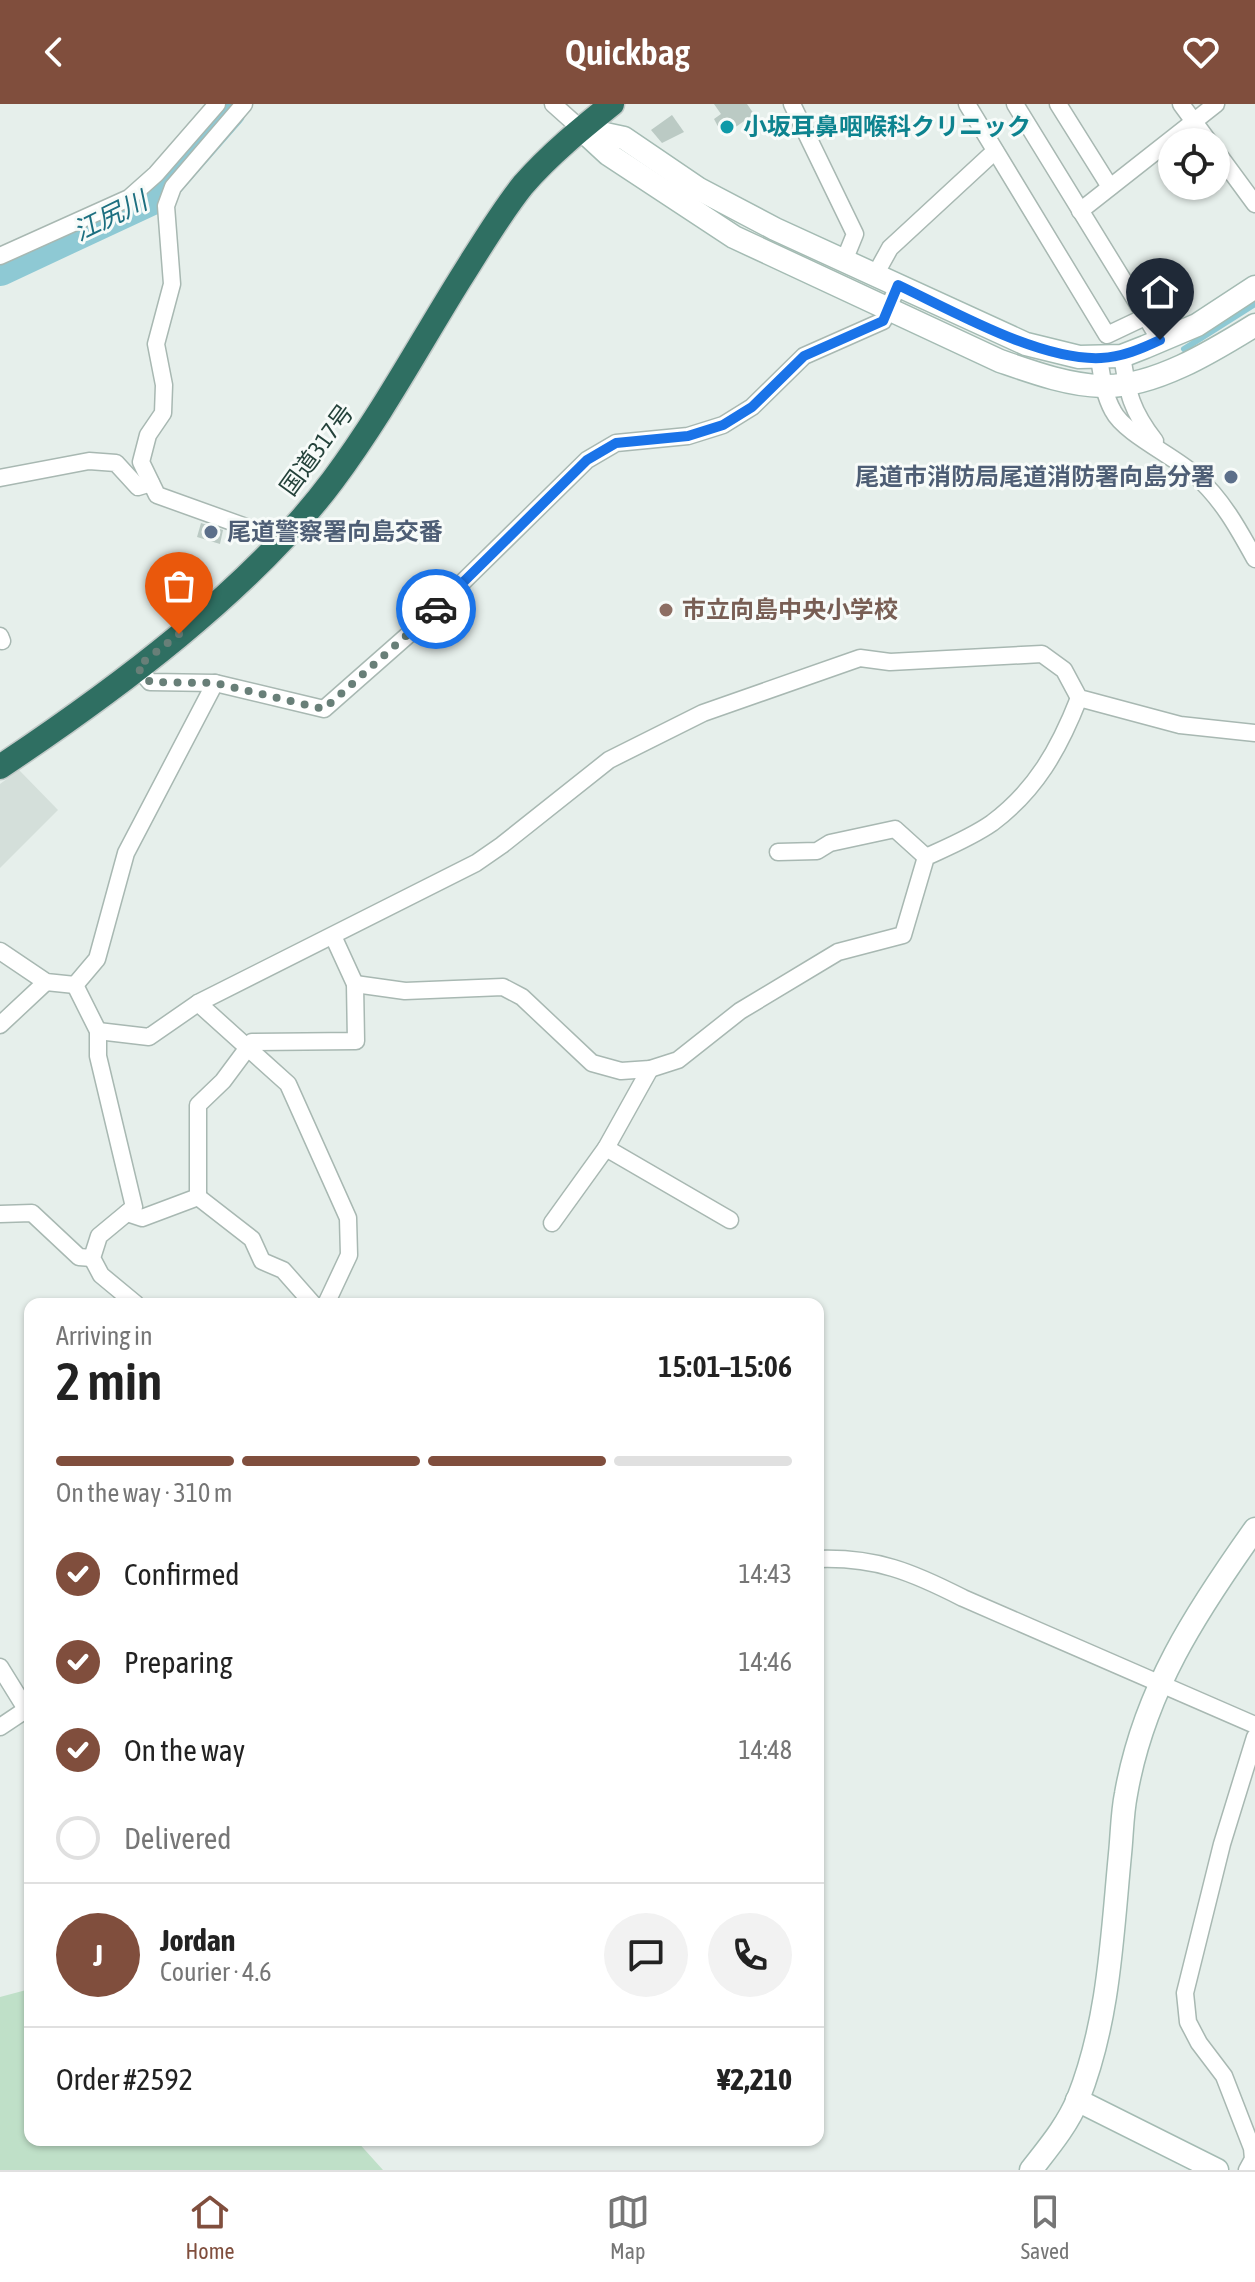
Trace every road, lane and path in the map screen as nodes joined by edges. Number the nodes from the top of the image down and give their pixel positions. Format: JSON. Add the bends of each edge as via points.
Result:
{"nodes":[{"id":1,"x":217,"y":104,"type":"edge"},
{"id":2,"x":244,"y":104,"type":"edge"},
{"id":3,"x":553,"y":104,"type":"edge"},
{"id":4,"x":612,"y":104,"type":"edge"},
{"id":5,"x":792,"y":104,"type":"edge"},
{"id":6,"x":967,"y":104,"type":"edge"},
{"id":7,"x":1015,"y":104,"type":"edge"},
{"id":8,"x":1058,"y":104,"type":"edge"},
{"id":9,"x":1181,"y":104,"type":"edge"},
{"id":10,"x":1216,"y":104,"type":"edge"},
{"id":11,"x":1194,"y":121,"type":"junction"},
{"id":12,"x":1199,"y":128,"type":"edge"},
{"id":13,"x":581,"y":129,"type":"junction"},
{"id":14,"x":995,"y":151,"type":"junction"},
{"id":15,"x":1230,"y":170,"type":"edge"},
{"id":16,"x":1110,"y":187,"type":"junction"},
{"id":17,"x":1255,"y":204,"type":"edge"},
{"id":18,"x":1080,"y":211,"type":"junction"},
{"id":19,"x":0,"y":256,"type":"edge"},
{"id":20,"x":844,"y":261,"type":"junction"},
{"id":21,"x":875,"y":275,"type":"junction"},
{"id":22,"x":898,"y":285,"type":"junction"},
{"id":23,"x":1255,"y":287,"type":"edge"},
{"id":24,"x":888,"y":309,"type":"junction"},
{"id":25,"x":1145,"y":317,"type":"junction"},
{"id":26,"x":1255,"y":325,"type":"edge"},
{"id":27,"x":1160,"y":340,"type":"junction"},
{"id":28,"x":1110,"y":357,"type":"junction"},
{"id":29,"x":1126,"y":384,"type":"junction"},
{"id":30,"x":1103,"y":386,"type":"junction"},
{"id":31,"x":1161,"y":449,"type":"junction"},
{"id":32,"x":0,"y":478,"type":"edge"},
{"id":33,"x":151,"y":483,"type":"junction"},
{"id":34,"x":278,"y":545,"type":"junction"},
{"id":35,"x":1255,"y":559,"type":"edge"},
{"id":36,"x":137,"y":667,"type":"junction"},
{"id":37,"x":215,"y":683,"type":"junction"},
{"id":38,"x":1079,"y":698,"type":"junction"},
{"id":39,"x":1255,"y":733,"type":"edge"},
{"id":40,"x":0,"y":767,"type":"edge"},
{"id":41,"x":778,"y":852,"type":"dead end"},
{"id":42,"x":926,"y":857,"type":"junction"},
{"id":43,"x":333,"y":936,"type":"junction"},
{"id":44,"x":0,"y":951,"type":"edge"},
{"id":45,"x":46,"y":982,"type":"junction"},
{"id":46,"x":355,"y":984,"type":"junction"},
{"id":47,"x":75,"y":985,"type":"junction"},
{"id":48,"x":198,"y":1003,"type":"junction"},
{"id":49,"x":0,"y":1025,"type":"edge"},
{"id":50,"x":98,"y":1031,"type":"junction"},
{"id":51,"x":247,"y":1047,"type":"junction"},
{"id":52,"x":650,"y":1069,"type":"junction"},
{"id":53,"x":606,"y":1148,"type":"junction"},
{"id":54,"x":198,"y":1197,"type":"junction"},
{"id":55,"x":127,"y":1213,"type":"junction"},
{"id":56,"x":0,"y":1214,"type":"edge"},
{"id":57,"x":730,"y":1220,"type":"dead end"},
{"id":58,"x":552,"y":1223,"type":"dead end"},
{"id":59,"x":92,"y":1258,"type":"junction"},
{"id":60,"x":129,"y":1298,"type":"edge"},
{"id":61,"x":308,"y":1298,"type":"edge"},
{"id":62,"x":329,"y":1298,"type":"edge"},
{"id":63,"x":1255,"y":1529,"type":"edge"},
{"id":64,"x":824,"y":1559,"type":"edge"},
{"id":65,"x":0,"y":1667,"type":"edge"},
{"id":66,"x":1159,"y":1685,"type":"junction"},
{"id":67,"x":24,"y":1702,"type":"edge"},
{"id":68,"x":24,"y":1711,"type":"edge"},
{"id":69,"x":1255,"y":1725,"type":"edge"},
{"id":70,"x":0,"y":1727,"type":"edge"},
{"id":71,"x":1255,"y":1737,"type":"edge"},
{"id":72,"x":1077,"y":2100,"type":"junction"},
{"id":73,"x":1031,"y":2170,"type":"edge"},
{"id":74,"x":1217,"y":2170,"type":"edge"},
{"id":75,"x":1247,"y":2170,"type":"edge"}],
"edges":[{"from":1,"to":19,"type":"street","via":[[129,198]]},
{"from":2,"to":33,"type":"street","via":[[173,187],[166,206],[172,284],[156,344],[163,413],[148,435],[141,462]]},
{"from":3,"to":13,"type":"street"},
{"from":4,"to":13,"type":"highway","name":"国道317号"},
{"from":5,"to":20,"type":"street","via":[[855,234]]},
{"from":6,"to":14,"type":"street"},
{"from":7,"to":18,"type":"street"},
{"from":8,"to":16,"type":"street"},
{"from":9,"to":11,"type":"street"},
{"from":10,"to":11,"type":"street"},
{"from":11,"to":12,"type":"street"},
{"from":11,"to":16,"type":"street"},
{"from":13,"to":20,"type":"street","via":[[624,138],[699,189]]},
{"from":13,"to":24,"type":"street","via":[[608,154],[734,237]]},
{"from":13,"to":34,"type":"highway","name":"国道317号","via":[[546,160],[496,222],[366,432]]},
{"from":14,"to":21,"type":"street","via":[[890,248]]},
{"from":14,"to":25,"type":"street","via":[[1107,335]]},
{"from":15,"to":17,"type":"street"},
{"from":16,"to":18,"type":"street"},
{"from":18,"to":25,"type":"street"},
{"from":20,"to":21,"type":"street"},
{"from":21,"to":22,"type":"street"},
{"from":22,"to":24,"type":"street"},
{"from":22,"to":28,"type":"street","via":[[1026,344],[1079,357]]},
{"from":23,"to":27,"type":"street","via":[[1197,325]]},
{"from":24,"to":30,"type":"street","via":[[1038,375]]},
{"from":24,"to":37,"type":"street","via":[[883,321],[804,356],[752,407],[723,425],[688,436],[616,443],[587,460],[427,618],[324,709]]},
{"from":25,"to":27,"type":"street"},
{"from":26,"to":29,"type":"street","via":[[1156,377]]},
{"from":27,"to":28,"type":"street"},
{"from":28,"to":29,"type":"street"},
{"from":28,"to":30,"type":"street"},
{"from":29,"to":30,"type":"street"},
{"from":29,"to":31,"type":"street","via":[[1137,417]]},
{"from":30,"to":31,"type":"street","via":[[1114,414]]},
{"from":31,"to":35,"type":"street","via":[[1227,508]]},
{"from":32,"to":33,"type":"street","via":[[89,461],[116,463],[138,487]]},
{"from":33,"to":34,"type":"street","via":[[157,495],[260,532]]},
{"from":34,"to":36,"type":"highway","name":"国道317号"},
{"from":36,"to":37,"type":"street","via":[[150,682]]},
{"from":36,"to":40,"type":"highway","name":"国道317号"},
{"from":37,"to":47,"type":"street","via":[[126,853],[97,959]]},
{"from":38,"to":39,"type":"street","via":[[1180,725]]},
{"from":38,"to":42,"type":"street","via":[[1061,743],[1038,778],[991,823]]},
{"from":38,"to":43,"type":"street","via":[[1064,670],[1042,654],[890,662],[860,658],[703,713],[609,760],[476,863]]},
{"from":41,"to":42,"type":"street","via":[[817,851],[830,843],[895,829]]},
{"from":42,"to":52,"type":"street","via":[[903,935],[838,952],[740,1011],[678,1060]]},
{"from":43,"to":46,"type":"street"},
{"from":43,"to":48,"type":"street"},
{"from":44,"to":45,"type":"street"},
{"from":45,"to":47,"type":"street"},
{"from":45,"to":49,"type":"street"},
{"from":46,"to":51,"type":"street","via":[[356,1041],[252,1042]]},
{"from":46,"to":52,"type":"street","via":[[405,991],[503,987],[522,997],[592,1063],[621,1071]]},
{"from":47,"to":50,"type":"street"},
{"from":48,"to":50,"type":"street","via":[[149,1037]]},
{"from":48,"to":51,"type":"street"},
{"from":50,"to":55,"type":"street","via":[[98,1056],[134,1207]]},
{"from":51,"to":54,"type":"street","via":[[198,1105]]},
{"from":51,"to":62,"type":"street","via":[[288,1084],[348,1218],[349,1255]]},
{"from":52,"to":53,"type":"street"},
{"from":53,"to":57,"type":"street"},
{"from":53,"to":58,"type":"street"},
{"from":54,"to":55,"type":"street","via":[[142,1218]]},
{"from":54,"to":61,"type":"street","via":[[252,1239],[262,1261],[283,1270]]},
{"from":55,"to":59,"type":"street","via":[[99,1236]]},
{"from":56,"to":59,"type":"street","via":[[32,1213],[79,1257]]},
{"from":59,"to":60,"type":"street","via":[[101,1275]]},
{"from":63,"to":66,"type":"street","via":[[1208,1595]]},
{"from":64,"to":66,"type":"street","via":[[874,1562],[917,1574]]},
{"from":65,"to":67,"type":"street"},
{"from":66,"to":69,"type":"street"},
{"from":66,"to":72,"type":"street","via":[[1125,1795],[1108,1979],[1100,2028]]},
{"from":68,"to":70,"type":"street"},
{"from":71,"to":75,"type":"street","via":[[1185,1993],[1188,2022],[1224,2076],[1252,2148]]},
{"from":72,"to":73,"type":"street"},
{"from":72,"to":74,"type":"street"}]}
